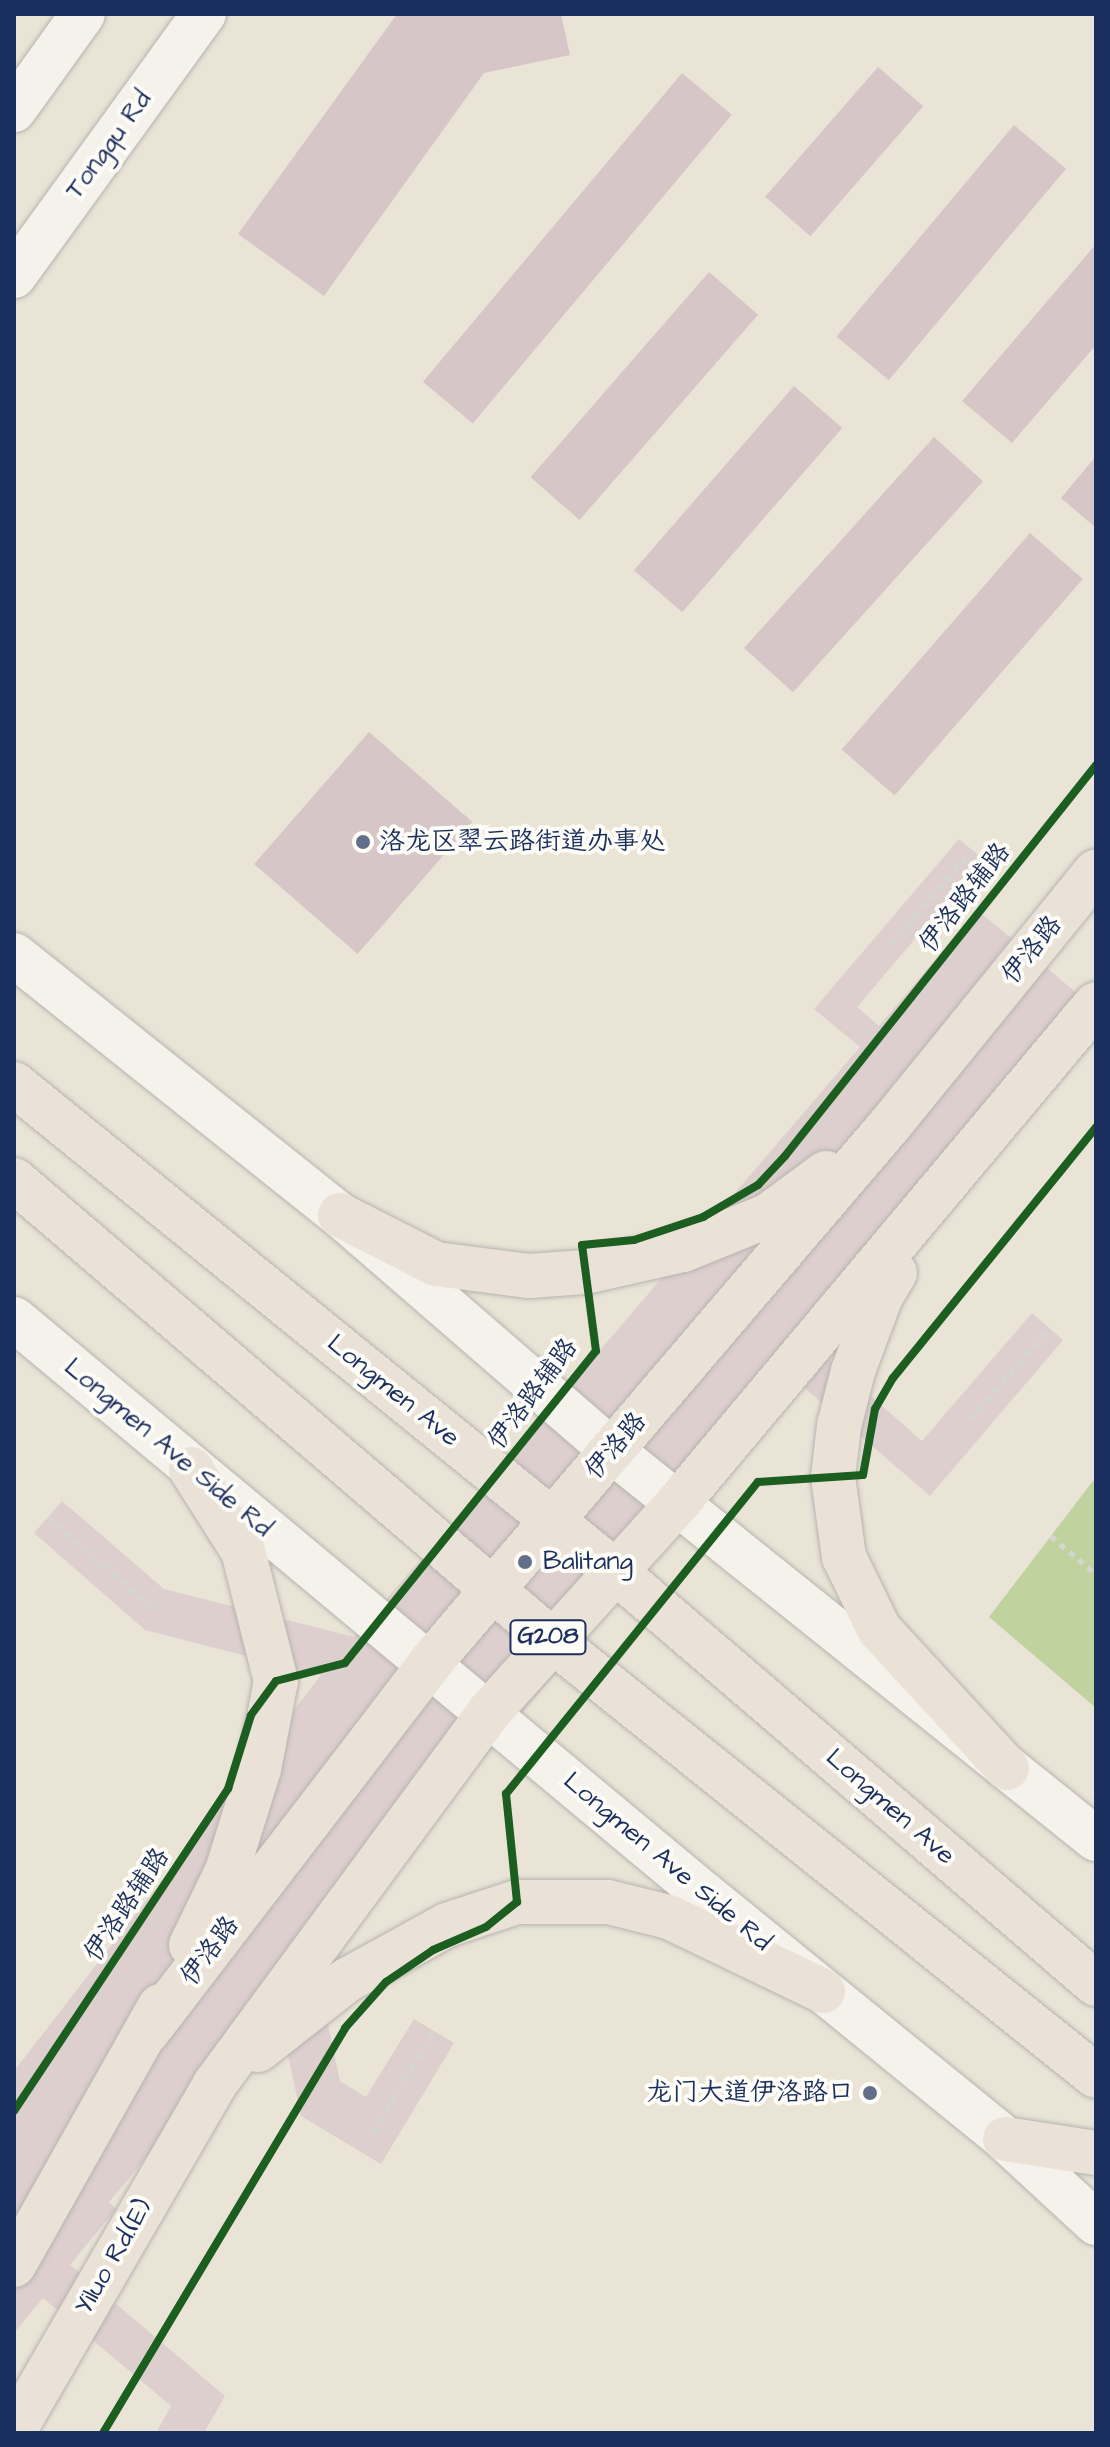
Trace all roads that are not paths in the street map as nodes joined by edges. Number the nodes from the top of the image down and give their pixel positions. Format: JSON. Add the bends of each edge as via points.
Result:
{"nodes":[{"id":1,"x":83,"y":14,"type":"edge"},
{"id":2,"x":204,"y":14,"type":"edge"},
{"id":3,"x":14,"y":110,"type":"edge"},
{"id":4,"x":14,"y":276,"type":"edge"},
{"id":5,"x":1096,"y":871,"type":"edge"},
{"id":6,"x":14,"y":955,"type":"edge"},
{"id":7,"x":1096,"y":1004,"type":"edge"},
{"id":8,"x":14,"y":1084,"type":"edge"},
{"id":9,"x":889,"y":1126,"type":"junction"},
{"id":10,"x":961,"y":1170,"type":"junction"},
{"id":11,"x":14,"y":1180,"type":"edge"},
{"id":12,"x":340,"y":1215,"type":"junction"},
{"id":13,"x":14,"y":1319,"type":"edge"},
{"id":14,"x":612,"y":1451,"type":"junction"},
{"id":15,"x":191,"y":1469,"type":"junction"},
{"id":16,"x":677,"y":1504,"type":"junction"},
{"id":17,"x":550,"y":1520,"type":"junction"},
{"id":18,"x":616,"y":1572,"type":"junction"},
{"id":19,"x":494,"y":1589,"type":"junction"},
{"id":20,"x":554,"y":1642,"type":"junction"},
{"id":21,"x":430,"y":1663,"type":"junction"},
{"id":22,"x":489,"y":1712,"type":"junction"},
{"id":23,"x":1007,"y":1768,"type":"junction"},
{"id":24,"x":1096,"y":1839,"type":"edge"},
{"id":25,"x":1096,"y":1984,"type":"edge"},
{"id":26,"x":823,"y":1991,"type":"junction"},
{"id":27,"x":148,"y":2031,"type":"junction"},
{"id":28,"x":1096,"y":2076,"type":"edge"},
{"id":29,"x":215,"y":2084,"type":"junction"},
{"id":30,"x":1005,"y":2139,"type":"junction"},
{"id":31,"x":1096,"y":2153,"type":"edge"},
{"id":32,"x":1096,"y":2223,"type":"edge"},
{"id":33,"x":14,"y":2265,"type":"edge"},
{"id":34,"x":14,"y":2431,"type":"edge"}],
"edges":[{"from":1,"to":3,"type":"main road"},
{"from":2,"to":4,"type":"main road","name":"Tongqu Rd"},
{"from":5,"to":9,"type":"main road","name":"伊洛路"},
{"from":6,"to":12,"type":"main road"},
{"from":7,"to":10,"type":"main road"},
{"from":8,"to":17,"type":"main road","name":"Longmen Ave"},
{"from":9,"to":12,"type":"main road","via":[[769,1215],[683,1250],[585,1272],[529,1276],[436,1264]]},
{"from":9,"to":14,"type":"main road","name":"伊洛路"},
{"from":10,"to":16,"type":"main road"},
{"from":10,"to":23,"type":"main road","via":[[881,1296],[849,1384],[833,1477],[844,1557],[879,1629]]},
{"from":11,"to":19,"type":"main road","number":"G208"},
{"from":12,"to":14,"type":"main road"},
{"from":13,"to":15,"type":"main road","name":"Longmen Ave Side Rd"},
{"from":14,"to":16,"type":"main road"},
{"from":14,"to":17,"type":"main road","name":"伊洛路"},
{"from":15,"to":21,"type":"main road","name":"Longmen Ave Side Rd"},
{"from":15,"to":27,"type":"main road","via":[[243,1551],[276,1681],[259,1769],[227,1871]]},
{"from":16,"to":18,"type":"main road"},
{"from":16,"to":23,"type":"main road"},
{"from":17,"to":18,"type":"main road","name":"Longmen Ave"},
{"from":17,"to":19,"type":"main road","name":"伊洛路"},
{"from":18,"to":20,"type":"main road"},
{"from":18,"to":25,"type":"main road","name":"Longmen Ave"},
{"from":19,"to":20,"type":"main road","number":"G208"},
{"from":19,"to":21,"type":"main road","name":"伊洛路"},
{"from":20,"to":22,"type":"main road"},
{"from":20,"to":28,"type":"main road","number":"G208"},
{"from":21,"to":22,"type":"main road","name":"Longmen Ave Side Rd"},
{"from":21,"to":27,"type":"main road","name":"伊洛路"},
{"from":22,"to":26,"type":"main road","name":"Longmen Ave Side Rd"},
{"from":22,"to":29,"type":"main road"},
{"from":23,"to":24,"type":"main road"},
{"from":26,"to":29,"type":"main road","via":[[669,1917],[608,1902],[517,1902],[447,1925],[347,1980]]},
{"from":26,"to":30,"type":"main road","name":"Longmen Ave Side Rd"},
{"from":27,"to":33,"type":"main road"},
{"from":29,"to":34,"type":"main road","name":"Yiluo Rd.(E)"},
{"from":30,"to":31,"type":"main road"},
{"from":30,"to":32,"type":"main road","name":"Longmen Ave Side Rd"}]}
